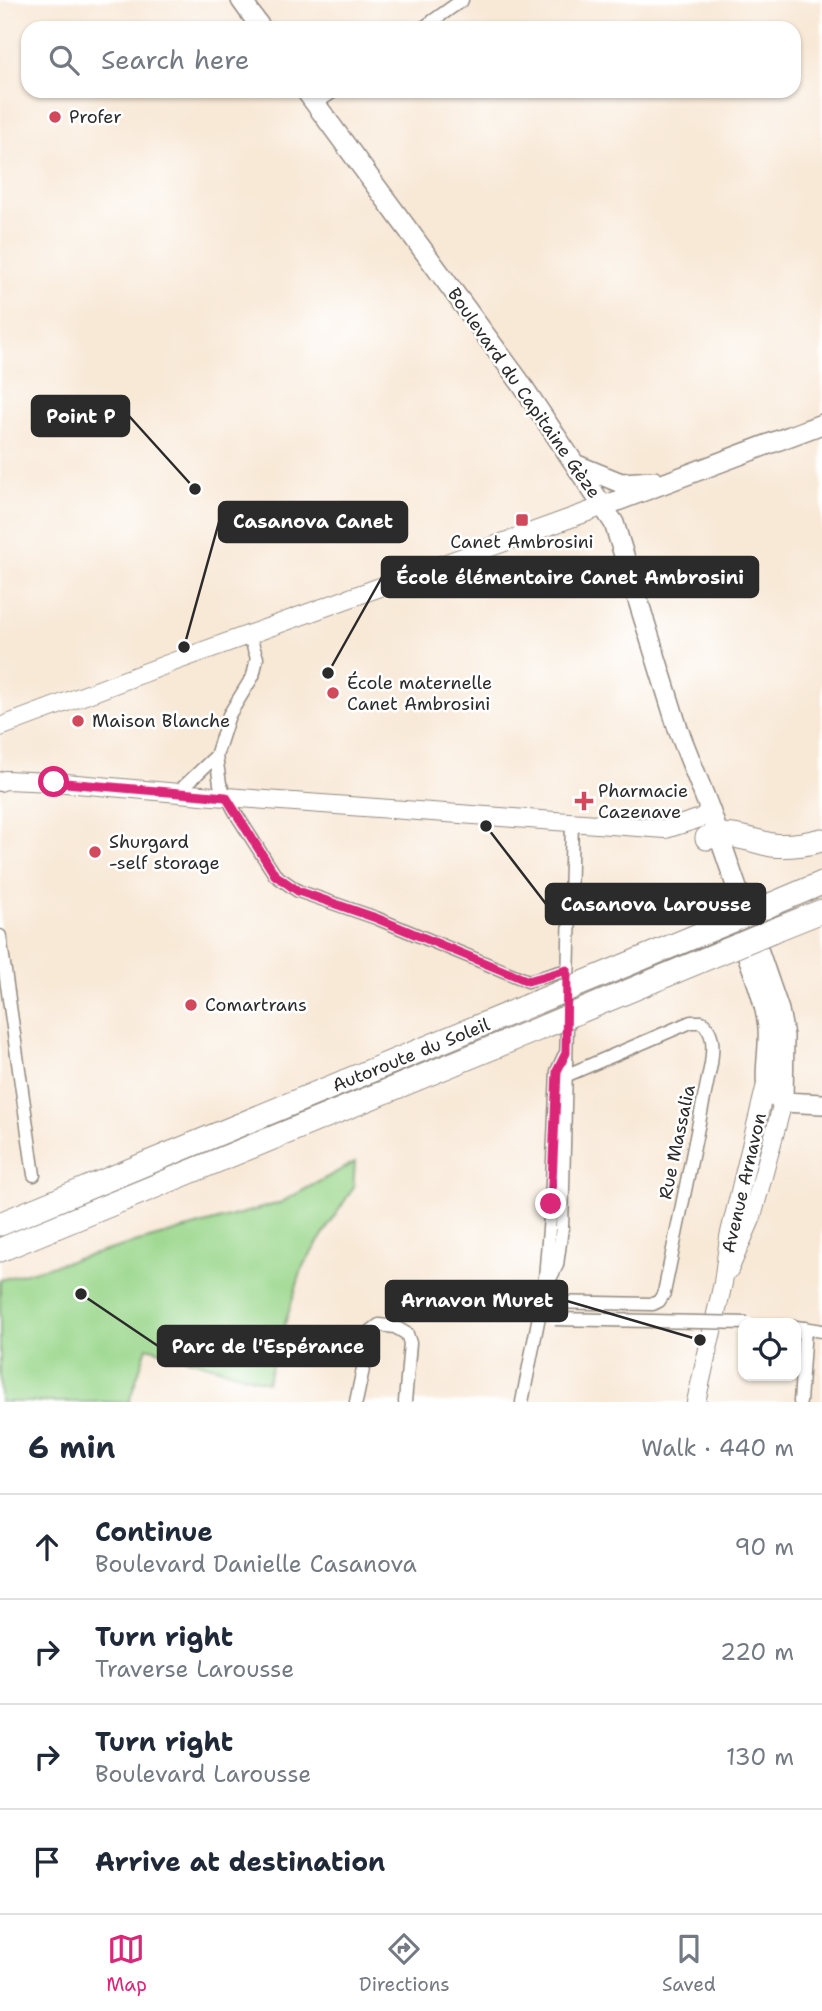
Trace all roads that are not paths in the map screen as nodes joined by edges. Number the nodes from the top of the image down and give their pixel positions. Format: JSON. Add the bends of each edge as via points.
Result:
{"nodes":[{"id":1,"x":241,"y":0,"type":"edge"},
{"id":2,"x":462,"y":0,"type":"edge"},
{"id":3,"x":256,"y":21,"type":"edge"},
{"id":4,"x":433,"y":21,"type":"edge"},
{"id":5,"x":311,"y":98,"type":"edge"},
{"id":6,"x":822,"y":424,"type":"edge"},
{"id":7,"x":577,"y":465,"type":"junction"},
{"id":8,"x":686,"y":475,"type":"junction"},
{"id":9,"x":604,"y":506,"type":"junction"},
{"id":10,"x":249,"y":635,"type":"junction"},
{"id":11,"x":0,"y":727,"type":"edge"},
{"id":12,"x":216,"y":756,"type":"junction"},
{"id":13,"x":2,"y":780,"type":"edge"},
{"id":14,"x":177,"y":793,"type":"junction"},
{"id":15,"x":226,"y":797,"type":"junction"},
{"id":16,"x":572,"y":822,"type":"junction"},
{"id":17,"x":709,"y":825,"type":"junction"},
{"id":18,"x":822,"y":840,"type":"edge"},
{"id":19,"x":822,"y":883,"type":"edge"},
{"id":20,"x":822,"y":911,"type":"edge"},
{"id":21,"x":0,"y":936,"type":"edge"},
{"id":22,"x":1,"y":952,"type":"edge"},
{"id":23,"x":567,"y":970,"type":"junction"},
{"id":24,"x":566,"y":1053,"type":"junction"},
{"id":25,"x":565,"y":1076,"type":"junction"},
{"id":26,"x":766,"y":1084,"type":"junction"},
{"id":27,"x":783,"y":1102,"type":"junction"},
{"id":28,"x":822,"y":1104,"type":"edge"},
{"id":29,"x":34,"y":1175,"type":"dead end"},
{"id":30,"x":0,"y":1224,"type":"edge"},
{"id":31,"x":0,"y":1250,"type":"edge"},
{"id":32,"x":723,"y":1283,"type":"junction"},
{"id":33,"x":543,"y":1297,"type":"junction"},
{"id":34,"x":538,"y":1319,"type":"junction"},
{"id":35,"x":738,"y":1323,"type":"edge"},
{"id":36,"x":801,"y":1327,"type":"edge"},
{"id":37,"x":822,"y":1331,"type":"edge"},
{"id":38,"x":800,"y":1381,"type":"edge"},
{"id":39,"x":356,"y":1402,"type":"edge"},
{"id":40,"x":405,"y":1402,"type":"edge"},
{"id":41,"x":522,"y":1402,"type":"edge"},
{"id":42,"x":696,"y":1402,"type":"edge"},
{"id":43,"x":800,"y":1402,"type":"edge"}],
"edges":[{"from":1,"to":3,"type":"main road"},
{"from":2,"to":4,"type":"street"},
{"from":5,"to":7,"type":"main road","name":"Boulevard du Capitaine Gèze"},
{"from":6,"to":8,"type":"main road"},
{"from":7,"to":8,"type":"main road","via":[[621,483]]},
{"from":7,"to":9,"type":"main road","name":"Boulevard du Capitaine Gèze"},
{"from":8,"to":9,"type":"main road"},
{"from":9,"to":10,"type":"street"},
{"from":9,"to":17,"type":"main road","name":"Boulevard du Capitaine Gèze","via":[[614,523]]},
{"from":10,"to":11,"type":"street"},
{"from":10,"to":12,"type":"street","via":[[256,667],[229,715]]},
{"from":12,"to":14,"type":"street"},
{"from":12,"to":15,"type":"street"},
{"from":13,"to":14,"type":"street"},
{"from":14,"to":15,"type":"street"},
{"from":15,"to":16,"type":"street"},
{"from":15,"to":23,"type":"street","via":[[275,875],[298,891],[528,981]]},
{"from":16,"to":17,"type":"street","via":[[666,829]]},
{"from":16,"to":23,"type":"street"},
{"from":17,"to":18,"type":"highway","via":[[776,845]]},
{"from":17,"to":26,"type":"main road","via":[[768,1025]]},
{"from":17,"to":27,"type":"main road","via":[[768,975],[784,1036]]},
{"from":19,"to":30,"type":"highway","name":"Autoroute du Soleil","bridge":true},
{"from":20,"to":31,"type":"highway","name":"Autoroute du Soleil","bridge":true},
{"from":21,"to":22,"type":"street"},
{"from":22,"to":29,"type":"street"},
{"from":23,"to":24,"type":"street"},
{"from":24,"to":25,"type":"street"},
{"from":24,"to":33,"type":"street","via":[[557,1071]]},
{"from":25,"to":33,"type":"street","via":[[562,1228],[557,1265]]},
{"from":25,"to":33,"type":"street","name":"Rue Massalia","via":[[691,1022],[702,1022],[712,1036],[712,1064],[659,1301]]},
{"from":26,"to":27,"type":"main road","via":[[768,1093]]},
{"from":26,"to":32,"type":"street","name":"Avenue Arnavon","via":[[729,1237]]},
{"from":27,"to":28,"type":"main road"},
{"from":27,"to":32,"type":"street","name":"Avenue Arnavon","via":[[752,1217]]},
{"from":32,"to":42,"type":"street","name":"Avenue Arnavon"},
{"from":33,"to":34,"type":"street"},
{"from":34,"to":35,"type":"street","bridge":true},
{"from":34,"to":41,"type":"street"},
{"from":36,"to":37,"type":"street"},
{"from":38,"to":43,"type":"street"},
{"from":39,"to":40,"type":"street","via":[[371,1331],[379,1325],[407,1334]]}]}
